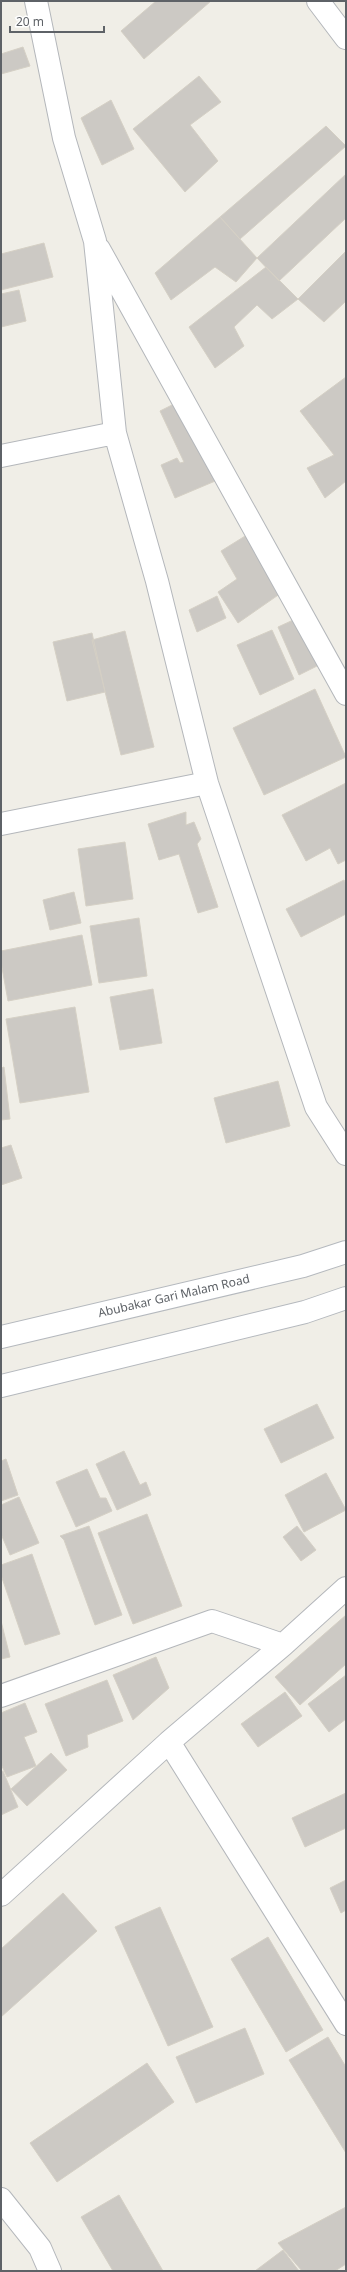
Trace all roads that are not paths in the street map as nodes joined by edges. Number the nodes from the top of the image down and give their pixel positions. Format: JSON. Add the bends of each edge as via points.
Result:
{"nodes":[{"id":1,"x":36,"y":1,"type":"edge"},
{"id":2,"x":318,"y":1,"type":"edge"},
{"id":3,"x":346,"y":38,"type":"edge"},
{"id":4,"x":95,"y":242,"type":"junction"},
{"id":5,"x":115,"y":433,"type":"junction"},
{"id":6,"x":1,"y":456,"type":"edge"},
{"id":7,"x":346,"y":694,"type":"edge"},
{"id":8,"x":207,"y":783,"type":"junction"},
{"id":9,"x":1,"y":824,"type":"edge"},
{"id":10,"x":346,"y":1154,"type":"edge"},
{"id":11,"x":346,"y":1252,"type":"edge"},
{"id":12,"x":346,"y":1298,"type":"edge"},
{"id":13,"x":1,"y":1338,"type":"edge"},
{"id":14,"x":1,"y":1386,"type":"edge"},
{"id":15,"x":346,"y":1588,"type":"edge"},
{"id":16,"x":283,"y":1645,"type":"junction"},
{"id":17,"x":1,"y":1696,"type":"edge"},
{"id":18,"x":170,"y":1742,"type":"junction"},
{"id":19,"x":1,"y":1895,"type":"edge"},
{"id":20,"x":346,"y":2024,"type":"edge"},
{"id":21,"x":1,"y":2199,"type":"edge"},
{"id":22,"x":50,"y":2271,"type":"edge"}],
"edges":[{"from":1,"to":4,"type":"street","via":[[64,138]]},
{"from":2,"to":3,"type":"street"},
{"from":4,"to":5,"type":"street"},
{"from":4,"to":7,"type":"street"},
{"from":5,"to":6,"type":"street"},
{"from":5,"to":8,"type":"street","via":[[157,581]]},
{"from":8,"to":9,"type":"street"},
{"from":8,"to":10,"type":"street","via":[[316,1107]]},
{"from":11,"to":13,"type":"street","name":"Abubakar Gari Malam Road","via":[[303,1266]]},
{"from":12,"to":14,"type":"street","via":[[305,1312]]},
{"from":15,"to":16,"type":"street"},
{"from":16,"to":17,"type":"street","via":[[212,1621]]},
{"from":16,"to":18,"type":"street"},
{"from":18,"to":19,"type":"street"},
{"from":18,"to":20,"type":"street"},
{"from":21,"to":22,"type":"street","via":[[40,2248]]}]}
